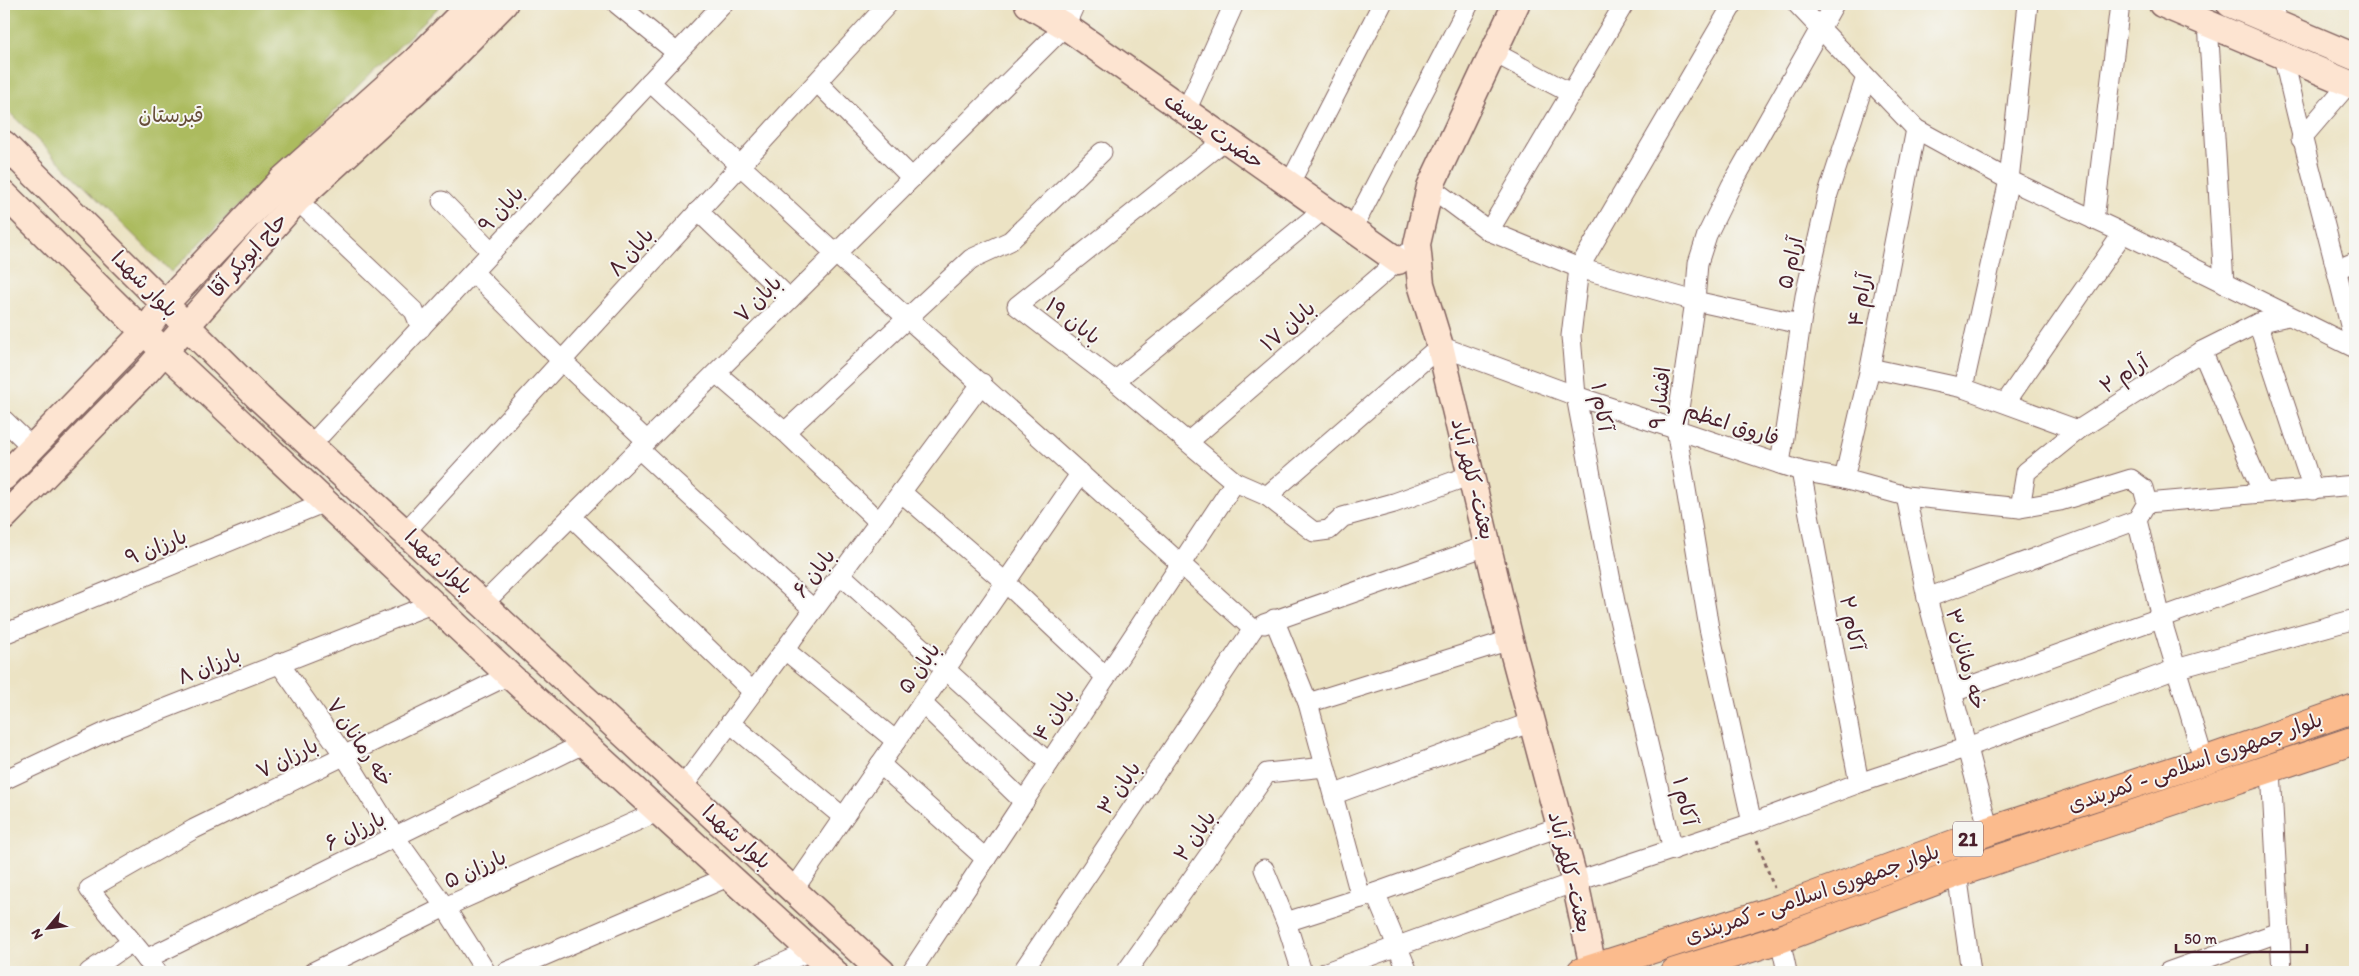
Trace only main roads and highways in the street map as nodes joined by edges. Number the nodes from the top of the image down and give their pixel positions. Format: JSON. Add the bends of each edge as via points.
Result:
{"nodes":[{"id":1,"x":471,"y":4,"type":"edge"},
{"id":2,"x":504,"y":4,"type":"edge"},
{"id":3,"x":1028,"y":4,"type":"edge"},
{"id":4,"x":1516,"y":4,"type":"edge"},
{"id":5,"x":2162,"y":4,"type":"edge"},
{"id":6,"x":2230,"y":4,"type":"edge"},
{"id":7,"x":2272,"y":9,"type":"edge"},
{"id":8,"x":1070,"y":15,"type":"edge"},
{"id":9,"x":2355,"y":57,"type":"edge"},
{"id":10,"x":2352,"y":85,"type":"edge"},
{"id":11,"x":4,"y":144,"type":"edge"},
{"id":12,"x":4,"y":194,"type":"edge"},
{"id":13,"x":1398,"y":261,"type":"road end"},
{"id":14,"x":165,"y":304,"type":"junction"},
{"id":15,"x":186,"y":325,"type":"junction"},
{"id":16,"x":144,"y":332,"type":"junction"},
{"id":17,"x":164,"y":351,"type":"junction"},
{"id":18,"x":4,"y":477,"type":"edge"},
{"id":19,"x":4,"y":517,"type":"edge"},
{"id":20,"x":2355,"y":708,"type":"edge"},
{"id":21,"x":2355,"y":740,"type":"edge"},
{"id":22,"x":1589,"y":971,"type":"edge"},
{"id":23,"x":834,"y":972,"type":"edge"},
{"id":24,"x":882,"y":972,"type":"edge"},
{"id":25,"x":1675,"y":972,"type":"edge"}],
"edges":[{"from":1,"to":14,"type":"main road","name":"حاج ابوبکر آقا","via":[[416,60],[283,179]]},
{"from":2,"to":15,"type":"main road","name":"حاج ابوبکر آقا","via":[[438,71],[297,200]]},
{"from":3,"to":8,"type":"main road","name":"حضرت یوسف"},
{"from":4,"to":22,"type":"main road","name":"بعثت- کلهر آباد","via":[[1430,187],[1417,244],[1421,284],[1440,346],[1510,640],[1575,882]]},
{"from":5,"to":10,"type":"main road"},
{"from":6,"to":7,"type":"main road"},
{"from":7,"to":9,"type":"main road"},
{"from":8,"to":13,"type":"main road","name":"حضرت یوسف","via":[[1186,112]]},
{"from":11,"to":14,"type":"main road","name":"بلوار شهدا"},
{"from":12,"to":16,"type":"main road","name":"بلوار شهدا"},
{"from":14,"to":15,"type":"main road","name":"بلوار شهدا"},
{"from":14,"to":16,"type":"main road","name":"حاج ابوبکر آقا"},
{"from":15,"to":17,"type":"main road","name":"حاج ابوبکر آقا"},
{"from":15,"to":24,"type":"main road","name":"بلوار شهدا","via":[[259,398]]},
{"from":16,"to":17,"type":"main road","name":"بلوار شهدا"},
{"from":16,"to":18,"type":"main road","name":"حاج ابوبکر آقا"},
{"from":17,"to":19,"type":"main road","name":"حاج ابوبکر آقا"},
{"from":17,"to":23,"type":"main road","name":"بلوار شهدا","via":[[509,676]]},
{"from":20,"to":22,"type":"main road","name":"بلوار جمهوری اسلامی - کمربندی","number":"21","via":[[1989,832],[1781,908]]},
{"from":21,"to":25,"type":"main road","name":"بلوار جمهوری اسلامی - کمربندی","number":"21","via":[[1957,873],[1780,939]]}]}
